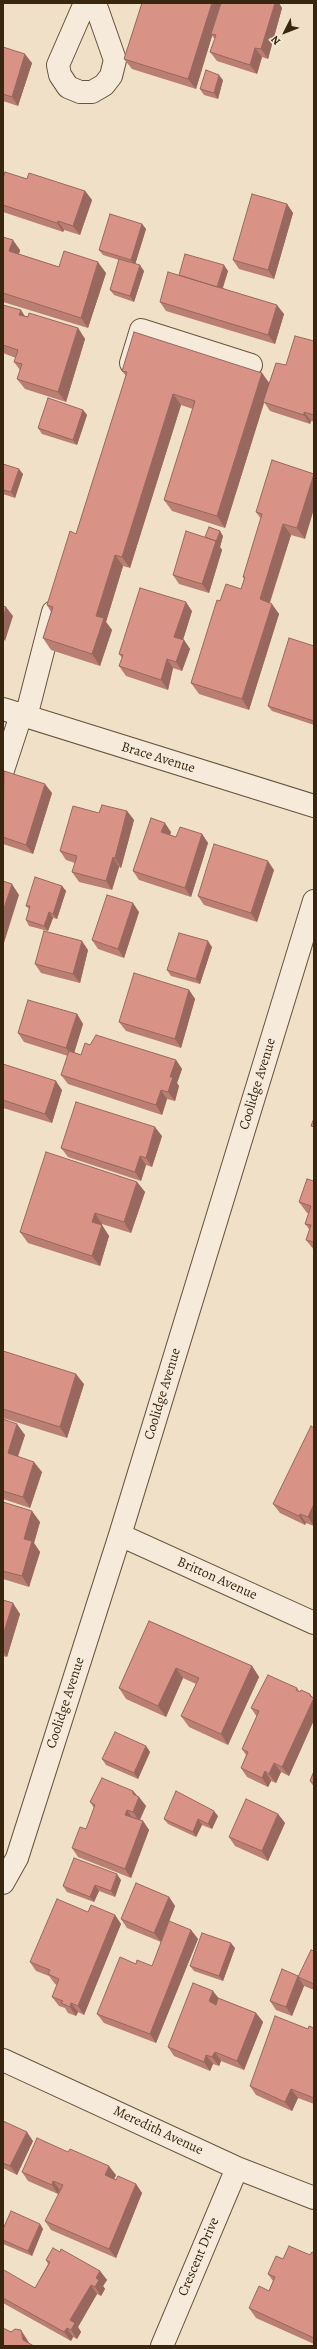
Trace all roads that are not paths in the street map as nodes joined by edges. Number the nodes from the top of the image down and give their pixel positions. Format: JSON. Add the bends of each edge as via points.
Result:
{"nodes":[{"id":1,"x":85,"y":3,"type":"edge"},
{"id":2,"x":95,"y":3,"type":"edge"},
{"id":3,"x":251,"y":365,"type":"dead end"},
{"id":4,"x":125,"y":382,"type":"edge"},
{"id":5,"x":59,"y":591,"type":"edge"},
{"id":6,"x":17,"y":714,"type":"edge"},
{"id":7,"x":3,"y":770,"type":"edge"},
{"id":8,"x":314,"y":806,"type":"edge"},
{"id":9,"x":314,"y":901,"type":"edge"},
{"id":10,"x":120,"y":1535,"type":"junction"},
{"id":11,"x":314,"y":1623,"type":"edge"},
{"id":12,"x":3,"y":1884,"type":"edge"},
{"id":13,"x":3,"y":2060,"type":"edge"},
{"id":14,"x":237,"y":2168,"type":"junction"},
{"id":15,"x":314,"y":2198,"type":"edge"},
{"id":16,"x":162,"y":2346,"type":"edge"}],
"edges":[{"from":1,"to":2,"type":"street","via":[[58,65],[60,75],[68,87],[80,92],[92,92],[104,85],[111,76],[115,60]]},
{"from":3,"to":4,"type":"street","via":[[141,330]]},
{"from":5,"to":6,"type":"street"},
{"from":6,"to":7,"type":"street"},
{"from":6,"to":8,"type":"street","name":"Brace Avenue"},
{"from":9,"to":10,"type":"street","name":"Coolidge Avenue"},
{"from":10,"to":11,"type":"street","name":"Britton Avenue"},
{"from":10,"to":12,"type":"street","name":"Coolidge Avenue","via":[[16,1858]]},
{"from":13,"to":14,"type":"street","name":"Meredith Avenue"},
{"from":14,"to":15,"type":"street","name":"Meredith Avenue"},
{"from":14,"to":16,"type":"street","name":"Crescent Drive"}]}
